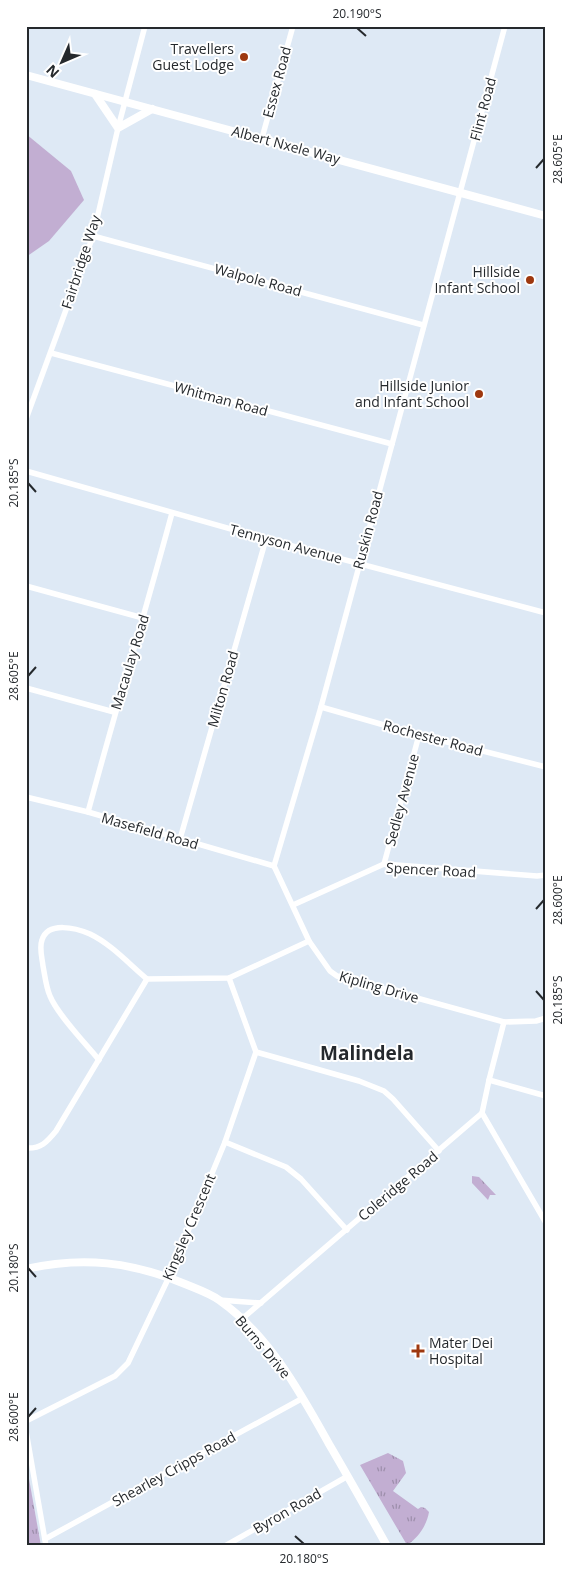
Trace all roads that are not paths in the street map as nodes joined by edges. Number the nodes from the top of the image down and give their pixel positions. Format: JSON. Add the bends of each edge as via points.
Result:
{"nodes":[{"id":1,"x":145,"y":26,"type":"edge"},
{"id":2,"x":293,"y":26,"type":"edge"},
{"id":3,"x":505,"y":26,"type":"edge"},
{"id":4,"x":26,"y":75,"type":"edge"},
{"id":5,"x":95,"y":94,"type":"junction"},
{"id":6,"x":125,"y":102,"type":"junction"},
{"id":7,"x":152,"y":109,"type":"junction"},
{"id":8,"x":118,"y":128,"type":"junction"},
{"id":9,"x":262,"y":138,"type":"junction"},
{"id":10,"x":460,"y":193,"type":"junction"},
{"id":11,"x":546,"y":216,"type":"edge"},
{"id":12,"x":93,"y":236,"type":"junction"},
{"id":13,"x":423,"y":325,"type":"junction"},
{"id":14,"x":51,"y":353,"type":"junction"},
{"id":15,"x":26,"y":420,"type":"edge"},
{"id":16,"x":392,"y":444,"type":"junction"},
{"id":17,"x":26,"y":471,"type":"edge"},
{"id":18,"x":172,"y":513,"type":"junction"},
{"id":19,"x":266,"y":539,"type":"junction"},
{"id":20,"x":359,"y":564,"type":"junction"},
{"id":21,"x":26,"y":586,"type":"edge"},
{"id":22,"x":546,"y":613,"type":"edge"},
{"id":23,"x":143,"y":618,"type":"junction"},
{"id":24,"x":26,"y":688,"type":"edge"},
{"id":25,"x":320,"y":707,"type":"junction"},
{"id":26,"x":114,"y":712,"type":"junction"},
{"id":27,"x":420,"y":735,"type":"junction"},
{"id":28,"x":546,"y":767,"type":"edge"},
{"id":29,"x":26,"y":797,"type":"edge"},
{"id":30,"x":88,"y":812,"type":"junction"},
{"id":31,"x":180,"y":840,"type":"junction"},
{"id":32,"x":384,"y":864,"type":"junction"},
{"id":33,"x":274,"y":866,"type":"junction"},
{"id":34,"x":546,"y":875,"type":"edge"},
{"id":35,"x":293,"y":905,"type":"junction"},
{"id":36,"x":309,"y":941,"type":"junction"},
{"id":37,"x":229,"y":978,"type":"junction"},
{"id":38,"x":147,"y":980,"type":"junction"},
{"id":39,"x":546,"y":1018,"type":"edge"},
{"id":40,"x":504,"y":1022,"type":"junction"},
{"id":41,"x":256,"y":1052,"type":"junction"},
{"id":42,"x":99,"y":1060,"type":"junction"},
{"id":43,"x":489,"y":1080,"type":"junction"},
{"id":44,"x":546,"y":1096,"type":"edge"},
{"id":45,"x":482,"y":1113,"type":"junction"},
{"id":46,"x":225,"y":1142,"type":"junction"},
{"id":47,"x":26,"y":1148,"type":"edge"},
{"id":48,"x":439,"y":1151,"type":"junction"},
{"id":49,"x":546,"y":1223,"type":"edge"},
{"id":50,"x":347,"y":1230,"type":"junction"},
{"id":51,"x":26,"y":1262,"type":"edge"},
{"id":52,"x":41,"y":1266,"type":"junction"},
{"id":53,"x":26,"y":1269,"type":"edge"},
{"id":54,"x":169,"y":1277,"type":"junction"},
{"id":55,"x":220,"y":1300,"type":"junction"},
{"id":56,"x":261,"y":1303,"type":"junction"},
{"id":57,"x":242,"y":1319,"type":"junction"},
{"id":58,"x":303,"y":1398,"type":"junction"},
{"id":59,"x":26,"y":1421,"type":"edge"},
{"id":60,"x":26,"y":1431,"type":"edge"},
{"id":61,"x":348,"y":1476,"type":"junction"},
{"id":62,"x":45,"y":1543,"type":"edge"},
{"id":63,"x":225,"y":1546,"type":"edge"},
{"id":64,"x":387,"y":1546,"type":"edge"}],
"edges":[{"from":1,"to":6,"type":"street","name":"Fairbridge Way"},
{"from":2,"to":9,"type":"street","name":"Essex Road"},
{"from":3,"to":10,"type":"street","name":"Flint Road"},
{"from":4,"to":5,"type":"main road","name":"Albert Nxele Way"},
{"from":5,"to":6,"type":"main road","name":"Albert Nxele Way"},
{"from":5,"to":8,"type":"main road"},
{"from":6,"to":7,"type":"main road","name":"Albert Nxele Way"},
{"from":6,"to":8,"type":"street","name":"Fairbridge Way"},
{"from":7,"to":8,"type":"main road"},
{"from":7,"to":9,"type":"main road","name":"Albert Nxele Way"},
{"from":8,"to":12,"type":"street","name":"Fairbridge Way"},
{"from":9,"to":10,"type":"main road","name":"Albert Nxele Way"},
{"from":10,"to":11,"type":"main road","name":"Albert Nxele Way"},
{"from":10,"to":13,"type":"street","name":"Ruskin Road"},
{"from":12,"to":13,"type":"street","name":"Walpole Road"},
{"from":12,"to":14,"type":"street","name":"Fairbridge Way"},
{"from":13,"to":16,"type":"street","name":"Ruskin Road"},
{"from":14,"to":15,"type":"street","name":"Fairbridge Way"},
{"from":14,"to":16,"type":"street","name":"Whitman Road"},
{"from":16,"to":20,"type":"street","name":"Ruskin Road"},
{"from":17,"to":18,"type":"street","name":"Tennyson Avenue"},
{"from":18,"to":19,"type":"street","name":"Tennyson Avenue"},
{"from":18,"to":23,"type":"street","name":"Macaulay Road"},
{"from":19,"to":20,"type":"street","name":"Tennyson Avenue"},
{"from":19,"to":31,"type":"street","name":"Milton Road"},
{"from":20,"to":22,"type":"street","name":"Tennyson Avenue"},
{"from":20,"to":25,"type":"street","name":"Ruskin Road"},
{"from":21,"to":23,"type":"street"},
{"from":23,"to":26,"type":"street","name":"Macaulay Road"},
{"from":24,"to":26,"type":"street"},
{"from":25,"to":27,"type":"street","name":"Rochester Road"},
{"from":25,"to":33,"type":"street","name":"Ruskin Road"},
{"from":26,"to":30,"type":"street","name":"Macaulay Road"},
{"from":27,"to":28,"type":"street","name":"Rochester Road"},
{"from":27,"to":32,"type":"street","name":"Sedley Avenue"},
{"from":29,"to":30,"type":"street","name":"Masefield Road"},
{"from":30,"to":31,"type":"street","name":"Masefield Road"},
{"from":31,"to":33,"type":"street","name":"Masefield Road"},
{"from":32,"to":34,"type":"street","name":"Spencer Road"},
{"from":32,"to":35,"type":"street","name":"Spencer Road"},
{"from":33,"to":35,"type":"street","name":"Kipling Drive"},
{"from":35,"to":36,"type":"street","name":"Kipling Drive"},
{"from":36,"to":37,"type":"street"},
{"from":36,"to":40,"type":"street","name":"Kipling Drive","via":[[330,971],[342,978]]},
{"from":37,"to":38,"type":"street"},
{"from":37,"to":41,"type":"street"},
{"from":38,"to":42,"type":"street"},
{"from":38,"to":42,"type":"street","via":[[106,944],[89,934],[56,928],[42,938],[40,949],[50,997]]},
{"from":39,"to":40,"type":"street","name":"Kipling Drive"},
{"from":40,"to":43,"type":"street"},
{"from":41,"to":46,"type":"street","name":"Kingsley Crescent"},
{"from":41,"to":48,"type":"street","via":[[384,1091]]},
{"from":42,"to":47,"type":"street","via":[[49,1140],[35,1148]]},
{"from":43,"to":44,"type":"street"},
{"from":43,"to":45,"type":"street"},
{"from":45,"to":48,"type":"street","name":"Coleridge Road"},
{"from":45,"to":49,"type":"street"},
{"from":46,"to":50,"type":"street","via":[[286,1167]]},
{"from":46,"to":54,"type":"street","name":"Kingsley Crescent"},
{"from":48,"to":50,"type":"street","name":"Coleridge Road"},
{"from":50,"to":56,"type":"street","name":"Coleridge Road"},
{"from":51,"to":52,"type":"main road"},
{"from":52,"to":53,"type":"main road","name":"Burns Drive"},
{"from":52,"to":54,"type":"main road","name":"Burns Drive","via":[[91,1262],[120,1264]]},
{"from":54,"to":55,"type":"main road","name":"Burns Drive"},
{"from":54,"to":59,"type":"street","name":"Kingsley Crescent","via":[[122,1370]]},
{"from":55,"to":56,"type":"street"},
{"from":55,"to":57,"type":"main road","name":"Burns Drive"},
{"from":56,"to":57,"type":"street","name":"Coleridge Road"},
{"from":57,"to":58,"type":"main road","name":"Burns Drive","via":[[278,1360]]},
{"from":58,"to":61,"type":"main road","name":"Burns Drive"},
{"from":58,"to":62,"type":"street","name":"Shearley Cripps Road"},
{"from":60,"to":62,"type":"street"},
{"from":61,"to":63,"type":"street","name":"Byron Road"},
{"from":61,"to":64,"type":"main road","name":"Burns Drive"}]}
